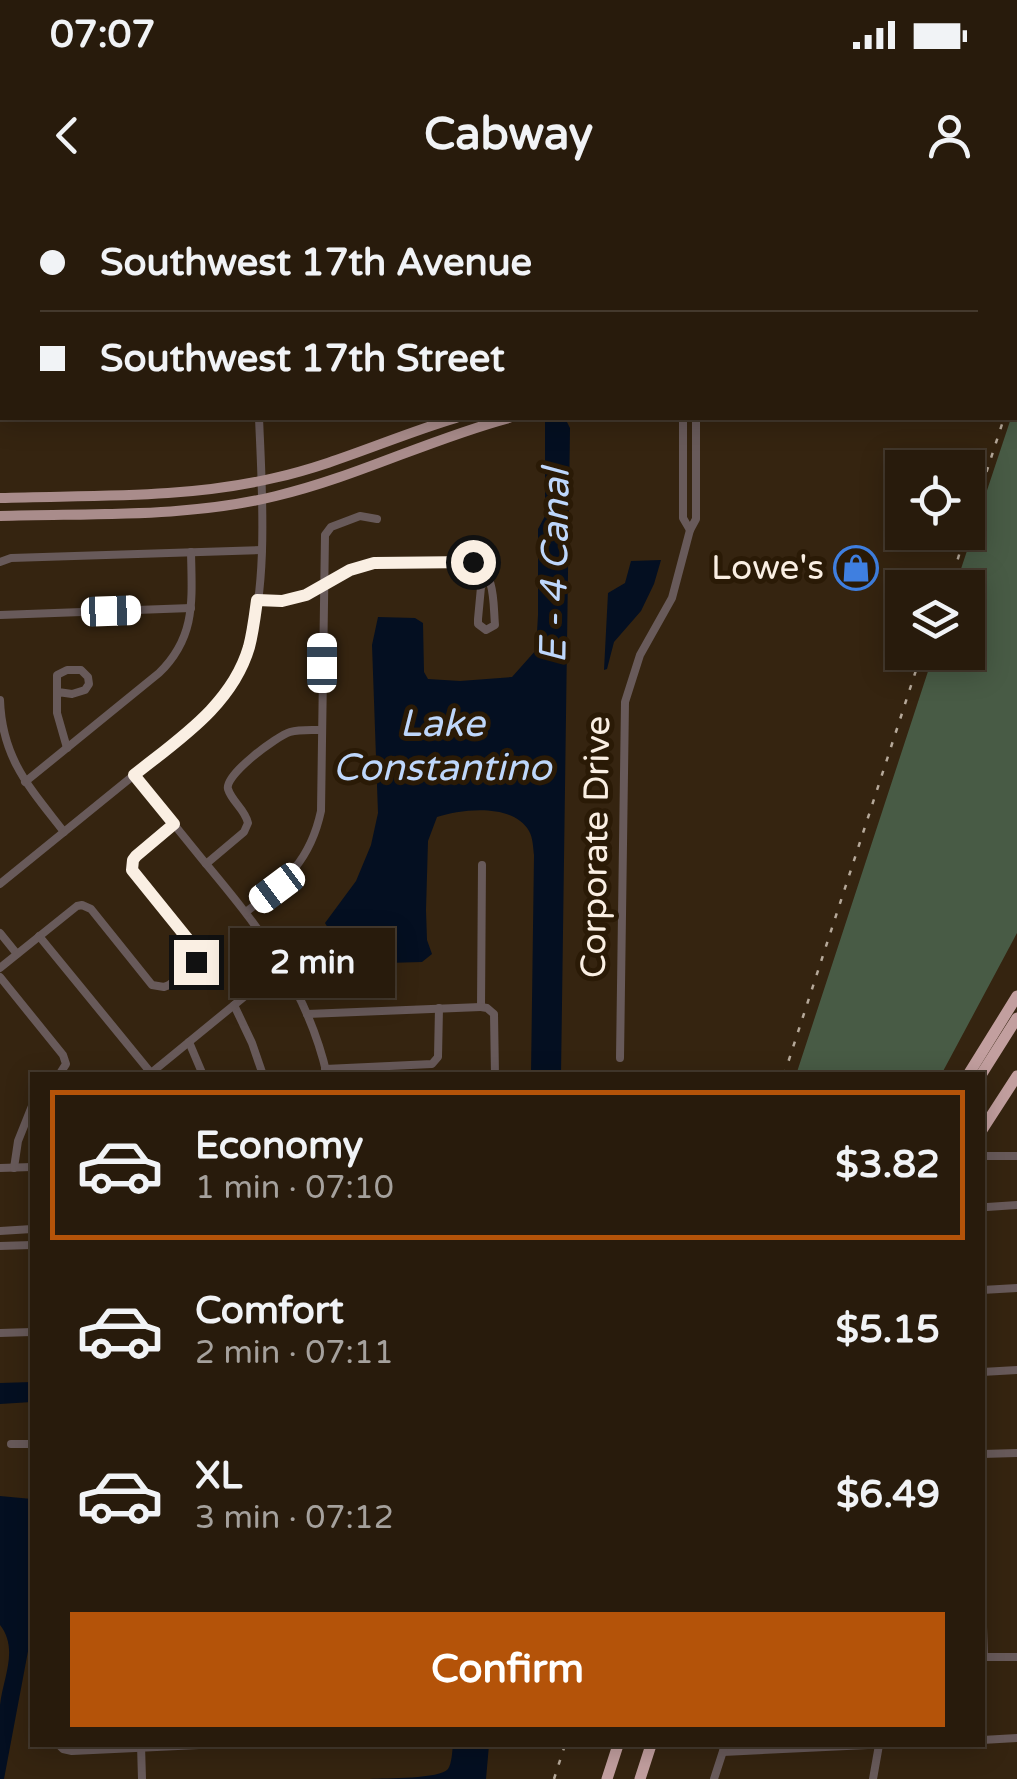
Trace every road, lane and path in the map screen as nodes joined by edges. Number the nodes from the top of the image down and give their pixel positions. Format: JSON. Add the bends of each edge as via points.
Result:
{"nodes":[{"id":1,"x":259,"y":420,"type":"edge"},
{"id":2,"x":450,"y":420,"type":"edge"},
{"id":3,"x":502,"y":420,"type":"edge"},
{"id":4,"x":684,"y":420,"type":"edge"},
{"id":5,"x":696,"y":420,"type":"edge"},
{"id":6,"x":261,"y":481,"type":"junction"},
{"id":7,"x":0,"y":498,"type":"edge"},
{"id":8,"x":261,"y":500,"type":"junction"},
{"id":9,"x":0,"y":516,"type":"edge"},
{"id":10,"x":377,"y":519,"type":"dead end"},
{"id":11,"x":690,"y":530,"type":"junction"},
{"id":12,"x":262,"y":550,"type":"junction"},
{"id":13,"x":191,"y":552,"type":"junction"},
{"id":14,"x":0,"y":562,"type":"edge"},
{"id":15,"x":487,"y":577,"type":"junction"},
{"id":16,"x":323,"y":587,"type":"junction"},
{"id":17,"x":257,"y":600,"type":"junction"},
{"id":18,"x":191,"y":608,"type":"junction"},
{"id":19,"x":0,"y":615,"type":"edge"},
{"id":20,"x":58,"y":692,"type":"junction"},
{"id":21,"x":0,"y":700,"type":"edge"},
{"id":22,"x":1,"y":728,"type":"edge"},
{"id":23,"x":322,"y":730,"type":"junction"},
{"id":24,"x":67,"y":748,"type":"junction"},
{"id":25,"x":134,"y":775,"type":"junction"},
{"id":26,"x":25,"y":782,"type":"junction"},
{"id":27,"x":174,"y":824,"type":"junction"},
{"id":28,"x":64,"y":832,"type":"junction"},
{"id":29,"x":206,"y":864,"type":"junction"},
{"id":30,"x":482,"y":865,"type":"dead end"},
{"id":31,"x":0,"y":884,"type":"edge"},
{"id":32,"x":246,"y":912,"type":"junction"},
{"id":33,"x":0,"y":933,"type":"edge"},
{"id":34,"x":39,"y":936,"type":"junction"},
{"id":35,"x":17,"y":954,"type":"junction"},
{"id":36,"x":283,"y":964,"type":"junction"},
{"id":37,"x":0,"y":968,"type":"edge"},
{"id":38,"x":0,"y":977,"type":"edge"},
{"id":39,"x":1017,"y":996,"type":"edge"},
{"id":40,"x":234,"y":1005,"type":"junction"},
{"id":41,"x":482,"y":1007,"type":"junction"},
{"id":42,"x":439,"y":1008,"type":"junction"},
{"id":43,"x":308,"y":1014,"type":"junction"},
{"id":44,"x":1017,"y":1018,"type":"edge"},
{"id":45,"x":189,"y":1042,"type":"junction"},
{"id":46,"x":620,"y":1058,"type":"dead end"},
{"id":47,"x":61,"y":1072,"type":"edge"},
{"id":48,"x":148,"y":1072,"type":"edge"},
{"id":49,"x":152,"y":1072,"type":"edge"},
{"id":50,"x":202,"y":1072,"type":"edge"},
{"id":51,"x":261,"y":1072,"type":"edge"},
{"id":52,"x":326,"y":1072,"type":"edge"},
{"id":53,"x":495,"y":1072,"type":"edge"},
{"id":54,"x":970,"y":1072,"type":"edge"},
{"id":55,"x":983,"y":1072,"type":"edge"},
{"id":56,"x":1017,"y":1076,"type":"edge"},
{"id":57,"x":30,"y":1111,"type":"edge"},
{"id":58,"x":985,"y":1125,"type":"edge"},
{"id":59,"x":985,"y":1156,"type":"edge"},
{"id":60,"x":1017,"y":1156,"type":"edge"},
{"id":61,"x":30,"y":1167,"type":"edge"},
{"id":62,"x":0,"y":1168,"type":"edge"},
{"id":63,"x":14,"y":1168,"type":"junction"},
{"id":64,"x":1017,"y":1206,"type":"edge"},
{"id":65,"x":987,"y":1207,"type":"dead end"},
{"id":66,"x":30,"y":1230,"type":"edge"},
{"id":67,"x":0,"y":1231,"type":"edge"},
{"id":68,"x":30,"y":1245,"type":"edge"},
{"id":69,"x":0,"y":1246,"type":"edge"},
{"id":70,"x":1017,"y":1288,"type":"edge"},
{"id":71,"x":985,"y":1290,"type":"edge"},
{"id":72,"x":30,"y":1332,"type":"edge"},
{"id":73,"x":0,"y":1333,"type":"edge"},
{"id":74,"x":1017,"y":1370,"type":"edge"},
{"id":75,"x":985,"y":1372,"type":"edge"},
{"id":76,"x":11,"y":1444,"type":"dead end"},
{"id":77,"x":30,"y":1444,"type":"edge"},
{"id":78,"x":1017,"y":1453,"type":"edge"},
{"id":79,"x":985,"y":1454,"type":"edge"},
{"id":80,"x":1017,"y":1656,"type":"edge"},
{"id":81,"x":985,"y":1657,"type":"edge"},
{"id":82,"x":1017,"y":1738,"type":"edge"},
{"id":83,"x":985,"y":1740,"type":"edge"},
{"id":84,"x":63,"y":1747,"type":"edge"},
{"id":85,"x":130,"y":1747,"type":"edge"},
{"id":86,"x":141,"y":1747,"type":"edge"},
{"id":87,"x":617,"y":1747,"type":"edge"},
{"id":88,"x":650,"y":1747,"type":"edge"},
{"id":89,"x":772,"y":1747,"type":"edge"},
{"id":90,"x":878,"y":1747,"type":"edge"},
{"id":91,"x":724,"y":1748,"type":"edge"},
{"id":92,"x":142,"y":1779,"type":"edge"},
{"id":93,"x":607,"y":1779,"type":"edge"},
{"id":94,"x":640,"y":1779,"type":"edge"},
{"id":95,"x":714,"y":1779,"type":"edge"},
{"id":96,"x":873,"y":1779,"type":"edge"}],
"edges":[{"from":1,"to":6,"type":"street"},
{"from":2,"to":6,"type":"main road"},
{"from":3,"to":8,"type":"main road"},
{"from":4,"to":11,"type":"street","name":"Corporate Drive","via":[[683,518]]},
{"from":5,"to":11,"type":"street","name":"Corporate Drive","via":[[696,519]]},
{"from":6,"to":7,"type":"main road","via":[[181,492]]},
{"from":6,"to":8,"type":"street"},
{"from":8,"to":9,"type":"main road"},
{"from":8,"to":12,"type":"street"},
{"from":10,"to":16,"type":"street","via":[[360,516],[331,526],[324,539]]},
{"from":11,"to":46,"type":"street","name":"Corporate Drive","via":[[672,598],[640,655],[625,702]]},
{"from":12,"to":13,"type":"street"},
{"from":12,"to":17,"type":"street"},
{"from":13,"to":14,"type":"street"},
{"from":13,"to":18,"type":"street"},
{"from":15,"to":15,"type":"street","via":[[478,619],[486,630],[495,625]]},
{"from":15,"to":16,"type":"street","via":[[473,562],[386,562],[350,570]]},
{"from":16,"to":17,"type":"street","via":[[295,599]]},
{"from":16,"to":23,"type":"street"},
{"from":17,"to":25,"type":"street","via":[[250,644],[224,697]]},
{"from":18,"to":19,"type":"street"},
{"from":18,"to":24,"type":"street","via":[[186,634],[167,665]]},
{"from":20,"to":20,"type":"street","via":[[82,692],[88,677],[82,670],[64,671],[56,679]]},
{"from":20,"to":24,"type":"street"},
{"from":21,"to":22,"type":"street"},
{"from":22,"to":26,"type":"street"},
{"from":23,"to":29,"type":"street","via":[[280,736],[232,775],[228,790],[248,823]]},
{"from":23,"to":32,"type":"street","via":[[322,801],[314,837],[289,877]]},
{"from":24,"to":26,"type":"street"},
{"from":25,"to":27,"type":"street"},
{"from":25,"to":28,"type":"street"},
{"from":26,"to":28,"type":"street"},
{"from":27,"to":29,"type":"street"},
{"from":27,"to":34,"type":"street","via":[[132,865],[197,952],[196,962],[169,985],[152,985],[87,906],[77,906]]},
{"from":28,"to":31,"type":"street"},
{"from":29,"to":32,"type":"street"},
{"from":30,"to":41,"type":"street"},
{"from":32,"to":36,"type":"street"},
{"from":33,"to":35,"type":"street"},
{"from":34,"to":35,"type":"street"},
{"from":34,"to":48,"type":"street"},
{"from":35,"to":37,"type":"street"},
{"from":36,"to":40,"type":"street"},
{"from":36,"to":43,"type":"street"},
{"from":38,"to":47,"type":"street","via":[[64,1054]]},
{"from":39,"to":54,"type":"highway"},
{"from":40,"to":45,"type":"street"},
{"from":40,"to":51,"type":"street"},
{"from":41,"to":42,"type":"street"},
{"from":41,"to":53,"type":"street","via":[[494,1014]]},
{"from":42,"to":43,"type":"street"},
{"from":42,"to":52,"type":"street","via":[[438,1057],[432,1064]]},
{"from":43,"to":52,"type":"street"},
{"from":44,"to":55,"type":"highway"},
{"from":45,"to":49,"type":"street"},
{"from":45,"to":50,"type":"street"},
{"from":56,"to":58,"type":"highway"},
{"from":57,"to":63,"type":"street"},
{"from":59,"to":60,"type":"street"},
{"from":61,"to":63,"type":"street"},
{"from":62,"to":63,"type":"street"},
{"from":64,"to":65,"type":"street"},
{"from":66,"to":67,"type":"street"},
{"from":68,"to":69,"type":"street"},
{"from":70,"to":71,"type":"street"},
{"from":72,"to":73,"type":"street"},
{"from":74,"to":75,"type":"street"},
{"from":76,"to":77,"type":"street"},
{"from":78,"to":79,"type":"street"},
{"from":80,"to":81,"type":"street"},
{"from":82,"to":83,"type":"street"},
{"from":84,"to":85,"type":"street"},
{"from":86,"to":92,"type":"street"},
{"from":87,"to":93,"type":"highway"},
{"from":88,"to":94,"type":"highway"},
{"from":89,"to":91,"type":"street"},
{"from":90,"to":96,"type":"street"},
{"from":91,"to":95,"type":"street"}]}
